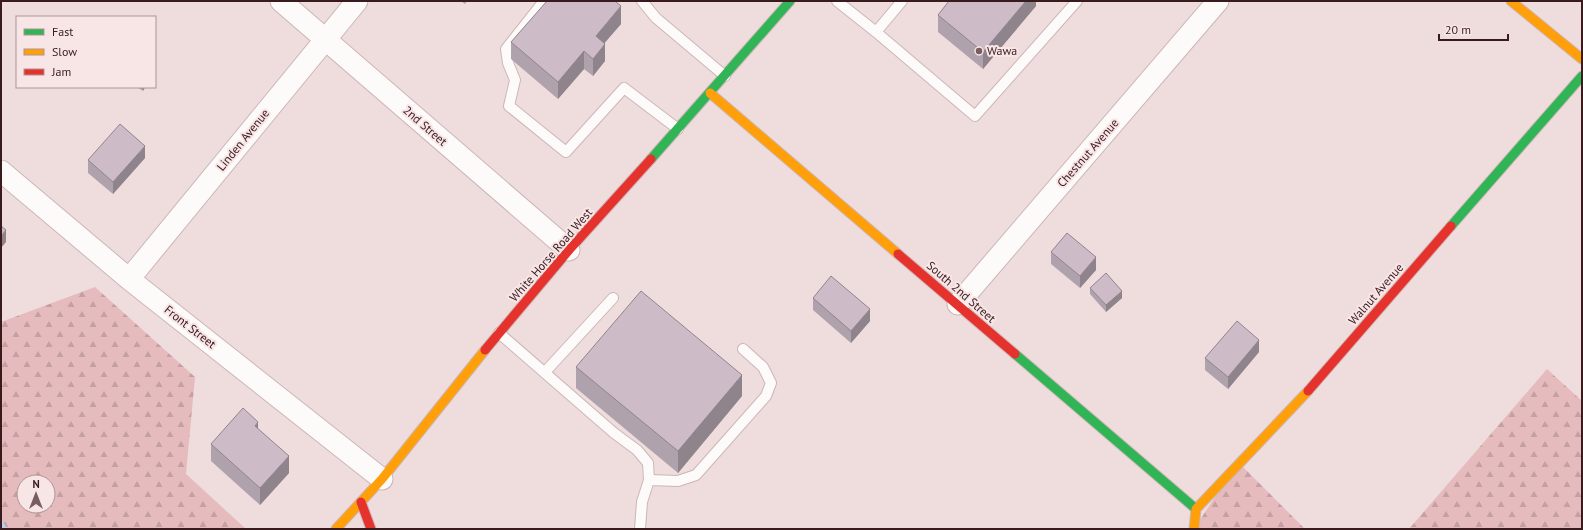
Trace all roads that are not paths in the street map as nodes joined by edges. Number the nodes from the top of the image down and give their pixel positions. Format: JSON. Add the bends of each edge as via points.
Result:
{"nodes":[{"id":1,"x":280,"y":1,"type":"edge"},
{"id":2,"x":358,"y":1,"type":"edge"},
{"id":3,"x":544,"y":1,"type":"edge"},
{"id":4,"x":642,"y":1,"type":"edge"},
{"id":5,"x":790,"y":1,"type":"edge"},
{"id":6,"x":836,"y":1,"type":"edge"},
{"id":7,"x":902,"y":1,"type":"edge"},
{"id":8,"x":1077,"y":1,"type":"edge"},
{"id":9,"x":1218,"y":1,"type":"edge"},
{"id":10,"x":1511,"y":1,"type":"edge"},
{"id":11,"x":876,"y":32,"type":"junction"},
{"id":12,"x":325,"y":40,"type":"junction"},
{"id":13,"x":1582,"y":59,"type":"edge"},
{"id":14,"x":725,"y":76,"type":"junction"},
{"id":15,"x":1582,"y":76,"type":"edge"},
{"id":16,"x":710,"y":93,"type":"junction"},
{"id":17,"x":678,"y":129,"type":"junction"},
{"id":18,"x":1,"y":170,"type":"edge"},
{"id":19,"x":569,"y":250,"type":"junction"},
{"id":20,"x":129,"y":279,"type":"junction"},
{"id":21,"x":613,"y":298,"type":"dead end"},
{"id":22,"x":958,"y":304,"type":"junction"},
{"id":23,"x":499,"y":333,"type":"junction"},
{"id":24,"x":743,"y":349,"type":"dead end"},
{"id":25,"x":545,"y":372,"type":"junction"},
{"id":26,"x":382,"y":479,"type":"junction"},
{"id":27,"x":649,"y":480,"type":"junction"},
{"id":28,"x":361,"y":502,"type":"junction"},
{"id":29,"x":1196,"y":509,"type":"junction"},
{"id":30,"x":336,"y":529,"type":"edge"},
{"id":31,"x":371,"y":529,"type":"edge"},
{"id":32,"x":640,"y":529,"type":"edge"},
{"id":33,"x":1194,"y":529,"type":"edge"}],
"edges":[{"from":1,"to":12,"type":"street","name":"2nd Street"},
{"from":2,"to":12,"type":"street","name":"Linden Avenue"},
{"from":3,"to":17,"type":"lane","via":[[506,49],[515,80],[509,106],[566,152],[624,88]]},
{"from":4,"to":14,"type":"lane","via":[[656,18]]},
{"from":5,"to":14,"type":"street","name":"White Horse Road West"},
{"from":6,"to":11,"type":"lane"},
{"from":7,"to":11,"type":"lane"},
{"from":8,"to":11,"type":"lane","via":[[975,116]]},
{"from":9,"to":22,"type":"street","name":"Chestnut Avenue"},
{"from":10,"to":13,"type":"street"},
{"from":12,"to":19,"type":"street","name":"2nd Street"},
{"from":12,"to":20,"type":"street","name":"Linden Avenue"},
{"from":14,"to":16,"type":"street","name":"White Horse Road West"},
{"from":15,"to":29,"type":"street","name":"Walnut Avenue","via":[[1290,410]]},
{"from":16,"to":17,"type":"street","name":"White Horse Road West"},
{"from":16,"to":22,"type":"street","name":"South 2nd Street"},
{"from":17,"to":19,"type":"street","name":"White Horse Road West"},
{"from":18,"to":20,"type":"street","name":"Front Street"},
{"from":19,"to":23,"type":"street","name":"White Horse Road West"},
{"from":20,"to":26,"type":"street","name":"Front Street"},
{"from":21,"to":25,"type":"lane"},
{"from":22,"to":29,"type":"street","name":"South 2nd Street"},
{"from":23,"to":25,"type":"lane"},
{"from":23,"to":26,"type":"street","name":"White Horse Road West"},
{"from":24,"to":27,"type":"lane","via":[[763,368],[771,383],[766,396],[696,475],[678,481]]},
{"from":25,"to":27,"type":"lane","via":[[637,450],[648,463]]},
{"from":26,"to":28,"type":"street","name":"White Horse Road West"},
{"from":27,"to":32,"type":"lane","via":[[642,502]]},
{"from":28,"to":30,"type":"street","name":"White Horse Road West"},
{"from":28,"to":31,"type":"street"},
{"from":29,"to":33,"type":"street"}]}
